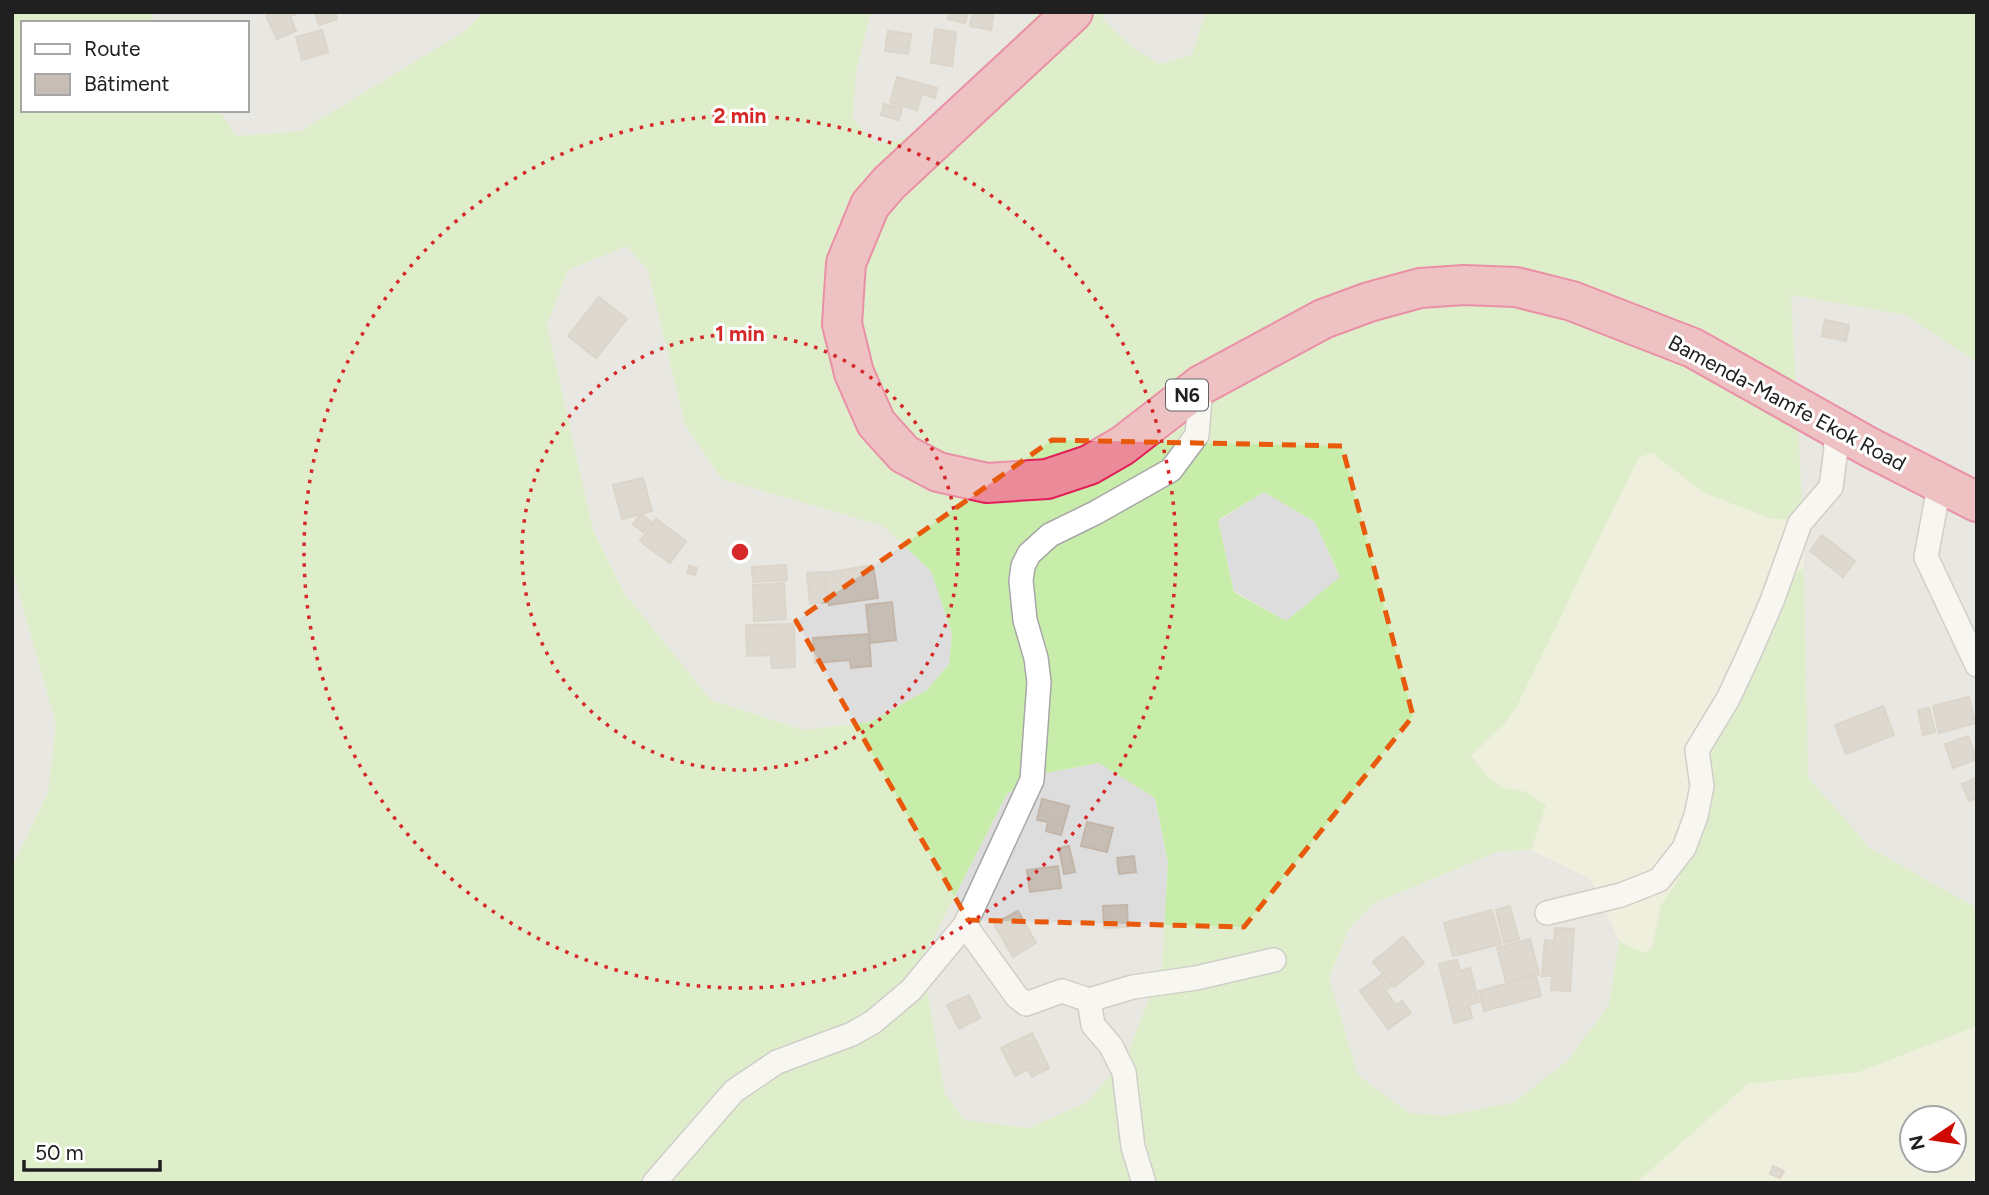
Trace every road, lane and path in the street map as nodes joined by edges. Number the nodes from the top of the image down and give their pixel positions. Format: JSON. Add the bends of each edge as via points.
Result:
{"nodes":[{"id":1,"x":1073,"y":12,"type":"edge"},
{"id":2,"x":1200,"y":385,"type":"junction"},
{"id":3,"x":1834,"y":427,"type":"junction"},
{"id":4,"x":1934,"y":482,"type":"junction"},
{"id":5,"x":1977,"y":502,"type":"edge"},
{"id":6,"x":1977,"y":665,"type":"edge"},
{"id":7,"x":1547,"y":913,"type":"dead end"},
{"id":8,"x":965,"y":925,"type":"junction"},
{"id":9,"x":1274,"y":960,"type":"dead end"},
{"id":10,"x":1089,"y":1000,"type":"junction"},
{"id":11,"x":654,"y":1183,"type":"edge"},
{"id":12,"x":1144,"y":1183,"type":"edge"}],
"edges":[{"from":1,"to":2,"type":"highway","name":"Bamenda-Mamfe Ekok Road","number":"N6","via":[[870,205],[846,263],[842,324],[854,373],[876,423],[904,454],[938,472],[987,483],[1047,479],[1089,465],[1122,446]]},
{"from":2,"to":3,"type":"highway","name":"Bamenda-Mamfe Ekok Road","number":"N6","via":[[1323,318],[1369,302],[1420,288],[1516,287],[1572,301],[1693,348]]},
{"from":2,"to":8,"type":"street","via":[[1197,435],[1171,470],[1050,535],[1023,566],[1024,620],[1039,682],[1032,780]]},
{"from":3,"to":4,"type":"highway","name":"Bamenda-Mamfe Ekok Road","number":"N6"},
{"from":3,"to":7,"type":"street","via":[[1831,487],[1800,523],[1749,654],[1697,750],[1702,786],[1684,848],[1659,880],[1621,895]]},
{"from":4,"to":5,"type":"highway","name":"Bamenda-Mamfe Ekok Road","number":"N6"},
{"from":4,"to":6,"type":"street","via":[[1937,498],[1926,557]]},
{"from":8,"to":10,"type":"street","via":[[1026,1004],[1062,991]]},
{"from":8,"to":11,"type":"street","via":[[911,990],[873,1022],[777,1062],[734,1091]]},
{"from":9,"to":10,"type":"street"},
{"from":10,"to":12,"type":"street","via":[[1093,1025],[1124,1072],[1133,1147]]}]}
